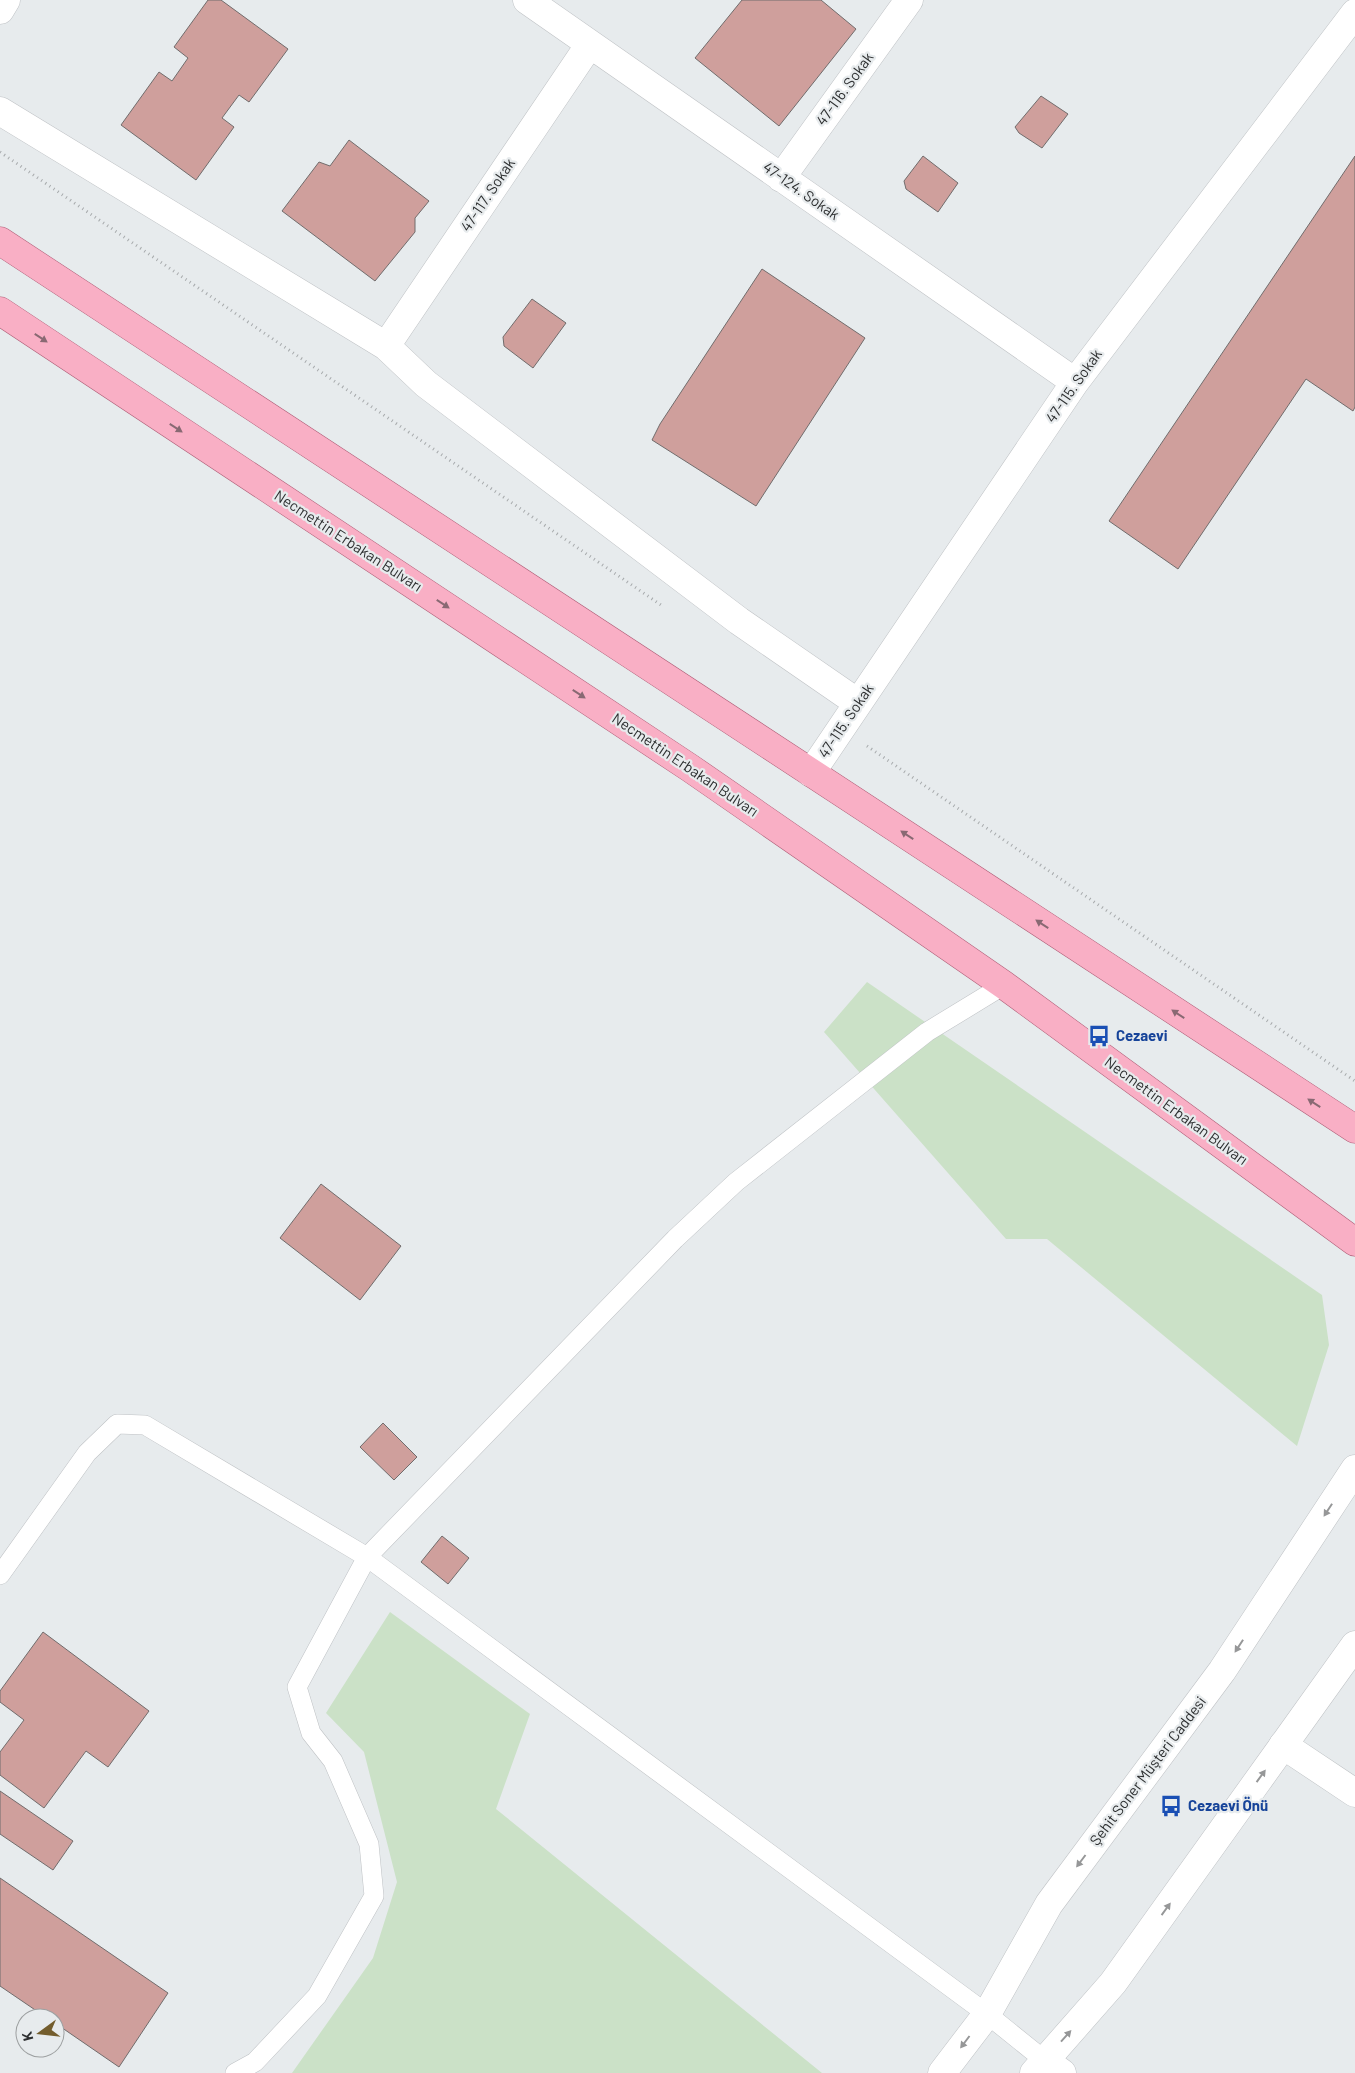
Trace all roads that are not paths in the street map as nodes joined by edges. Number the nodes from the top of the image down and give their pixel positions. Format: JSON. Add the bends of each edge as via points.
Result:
{"nodes":[{"id":1,"x":6,"y":0,"type":"edge"},
{"id":2,"x":527,"y":0,"type":"edge"},
{"id":3,"x":909,"y":0,"type":"edge"},
{"id":4,"x":0,"y":10,"type":"edge"},
{"id":5,"x":1355,"y":13,"type":"edge"},
{"id":6,"x":590,"y":44,"type":"junction"},
{"id":7,"x":0,"y":111,"type":"edge"},
{"id":8,"x":781,"y":178,"type":"junction"},
{"id":9,"x":0,"y":241,"type":"edge"},
{"id":10,"x":0,"y":312,"type":"edge"},
{"id":11,"x":386,"y":346,"type":"junction"},
{"id":12,"x":1075,"y":382,"type":"junction"},
{"id":13,"x":858,"y":703,"type":"junction"},
{"id":14,"x":811,"y":773,"type":"junction"},
{"id":15,"x":1004,"y":985,"type":"junction"},
{"id":16,"x":1355,"y":1129,"type":"edge"},
{"id":17,"x":1355,"y":1242,"type":"edge"},
{"id":18,"x":1355,"y":1469,"type":"edge"},
{"id":19,"x":367,"y":1557,"type":"junction"},
{"id":20,"x":0,"y":1574,"type":"edge"},
{"id":21,"x":1355,"y":1645,"type":"edge"},
{"id":22,"x":1283,"y":1745,"type":"junction"},
{"id":23,"x":1355,"y":1793,"type":"edge"},
{"id":24,"x":987,"y":2014,"type":"junction"},
{"id":25,"x":1047,"y":2069,"type":"edge"},
{"id":26,"x":235,"y":2073,"type":"edge"},
{"id":27,"x":942,"y":2073,"type":"edge"}],
"edges":[{"from":1,"to":4,"type":"street"},
{"from":2,"to":6,"type":"street","name":"47-124. Sokak"},
{"from":3,"to":8,"type":"street","name":"47-116. Sokak"},
{"from":5,"to":12,"type":"street","name":"47-115. Sokak"},
{"from":6,"to":8,"type":"street","name":"47-124. Sokak"},
{"from":6,"to":11,"type":"street","name":"47-117. Sokak"},
{"from":7,"to":11,"type":"street"},
{"from":8,"to":12,"type":"street","name":"47-124. Sokak"},
{"from":9,"to":14,"type":"main road"},
{"from":10,"to":15,"type":"main road","name":"Necmettin Erbakan Bulvarı","one_way":true,"via":[[690,768]]},
{"from":11,"to":13,"type":"street","via":[[426,384],[732,615]]},
{"from":12,"to":13,"type":"street","name":"47-115. Sokak"},
{"from":13,"to":14,"type":"street","name":"47-115. Sokak"},
{"from":16,"to":14,"type":"main road","one_way":true},
{"from":15,"to":17,"type":"main road","name":"Necmettin Erbakan Bulvarı"},
{"from":15,"to":19,"type":"lane","via":[[927,1032],[736,1182],[676,1239]]},
{"from":18,"to":24,"type":"street","name":"Şehit Soner Müşteri Caddesi","one_way":true,"via":[[1222,1671],[1049,1904]]},
{"from":19,"to":20,"type":"lane","via":[[144,1425],[117,1424],[87,1453]]},
{"from":19,"to":24,"type":"lane"},
{"from":19,"to":26,"type":"lane","via":[[297,1688],[311,1733],[333,1761],[369,1844],[374,1896],[317,1996],[255,2062]]},
{"from":21,"to":22,"type":"street"},
{"from":22,"to":23,"type":"street"},
{"from":25,"to":22,"type":"street","one_way":true,"via":[[1113,1983]]},
{"from":24,"to":25,"type":"lane"},
{"from":24,"to":27,"type":"street","name":"Şehit Soner Müşteri Caddesi","one_way":true}]}
